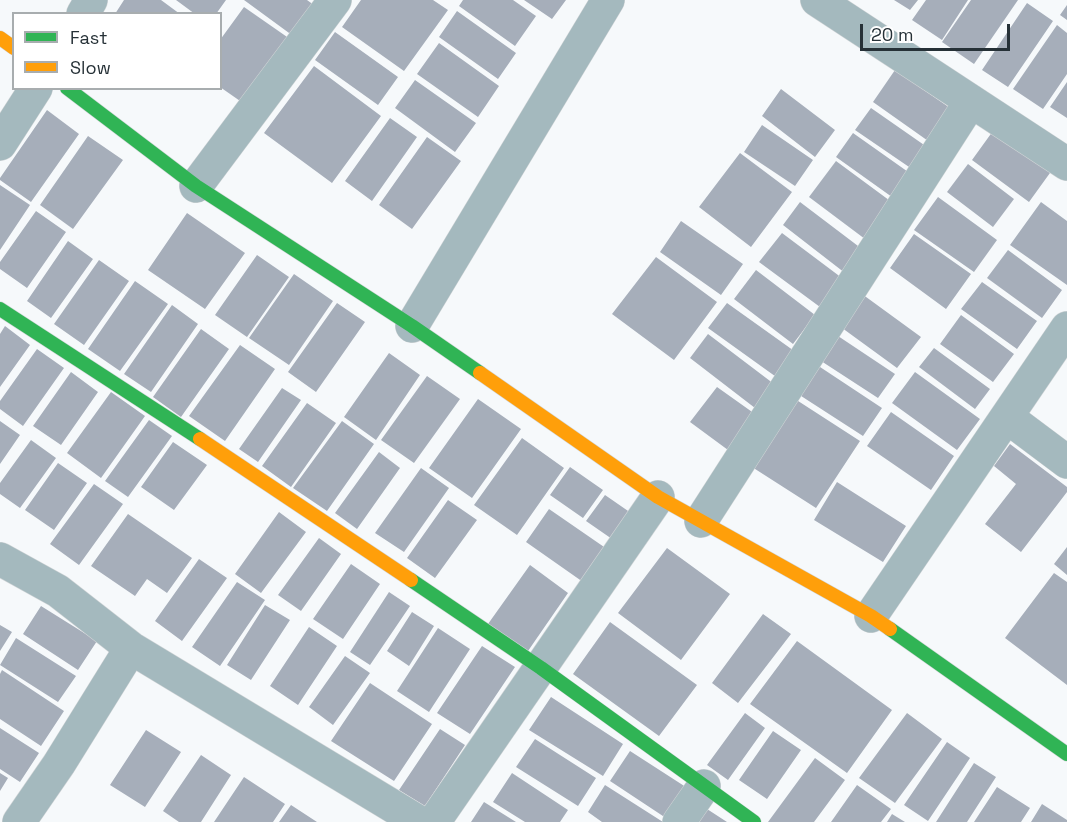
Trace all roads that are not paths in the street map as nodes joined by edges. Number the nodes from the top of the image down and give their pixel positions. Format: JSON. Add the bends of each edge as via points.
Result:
{"nodes":[{"id":1,"x":335,"y":0,"type":"edge"},
{"id":2,"x":608,"y":0,"type":"edge"},
{"id":3,"x":817,"y":0,"type":"edge"},
{"id":4,"x":35,"y":90,"type":"edge"},
{"id":5,"x":70,"y":90,"type":"edge"},
{"id":6,"x":971,"y":101,"type":"junction"},
{"id":7,"x":0,"y":144,"type":"edge"},
{"id":8,"x":1067,"y":164,"type":"edge"},
{"id":9,"x":196,"y":186,"type":"junction"},
{"id":10,"x":0,"y":309,"type":"edge"},
{"id":11,"x":412,"y":326,"type":"junction"},
{"id":12,"x":1067,"y":328,"type":"edge"},
{"id":13,"x":1006,"y":417,"type":"junction"},
{"id":14,"x":1067,"y":462,"type":"edge"},
{"id":15,"x":658,"y":497,"type":"junction"},
{"id":16,"x":701,"y":521,"type":"junction"},
{"id":17,"x":0,"y":559,"type":"edge"},
{"id":18,"x":871,"y":616,"type":"junction"},
{"id":19,"x":131,"y":648,"type":"junction"},
{"id":20,"x":542,"y":668,"type":"junction"},
{"id":21,"x":1067,"y":754,"type":"edge"},
{"id":22,"x":704,"y":786,"type":"junction"},
{"id":23,"x":19,"y":822,"type":"edge"},
{"id":24,"x":419,"y":822,"type":"edge"},
{"id":25,"x":434,"y":822,"type":"edge"},
{"id":26,"x":679,"y":822,"type":"edge"},
{"id":27,"x":754,"y":822,"type":"edge"}],
"edges":[{"from":1,"to":9,"type":"street"},
{"from":2,"to":11,"type":"street"},
{"from":3,"to":6,"type":"street"},
{"from":4,"to":7,"type":"street"},
{"from":5,"to":9,"type":"street"},
{"from":6,"to":8,"type":"street"},
{"from":6,"to":16,"type":"street"},
{"from":9,"to":11,"type":"street"},
{"from":10,"to":20,"type":"street"},
{"from":11,"to":15,"type":"street"},
{"from":12,"to":13,"type":"street"},
{"from":13,"to":14,"type":"street"},
{"from":13,"to":18,"type":"street"},
{"from":15,"to":16,"type":"street"},
{"from":15,"to":20,"type":"street"},
{"from":16,"to":18,"type":"street"},
{"from":17,"to":19,"type":"street","via":[[58,591]]},
{"from":18,"to":21,"type":"street"},
{"from":19,"to":23,"type":"street"},
{"from":19,"to":24,"type":"street"},
{"from":20,"to":22,"type":"street"},
{"from":20,"to":25,"type":"street"},
{"from":22,"to":26,"type":"street"},
{"from":22,"to":27,"type":"street"}]}
